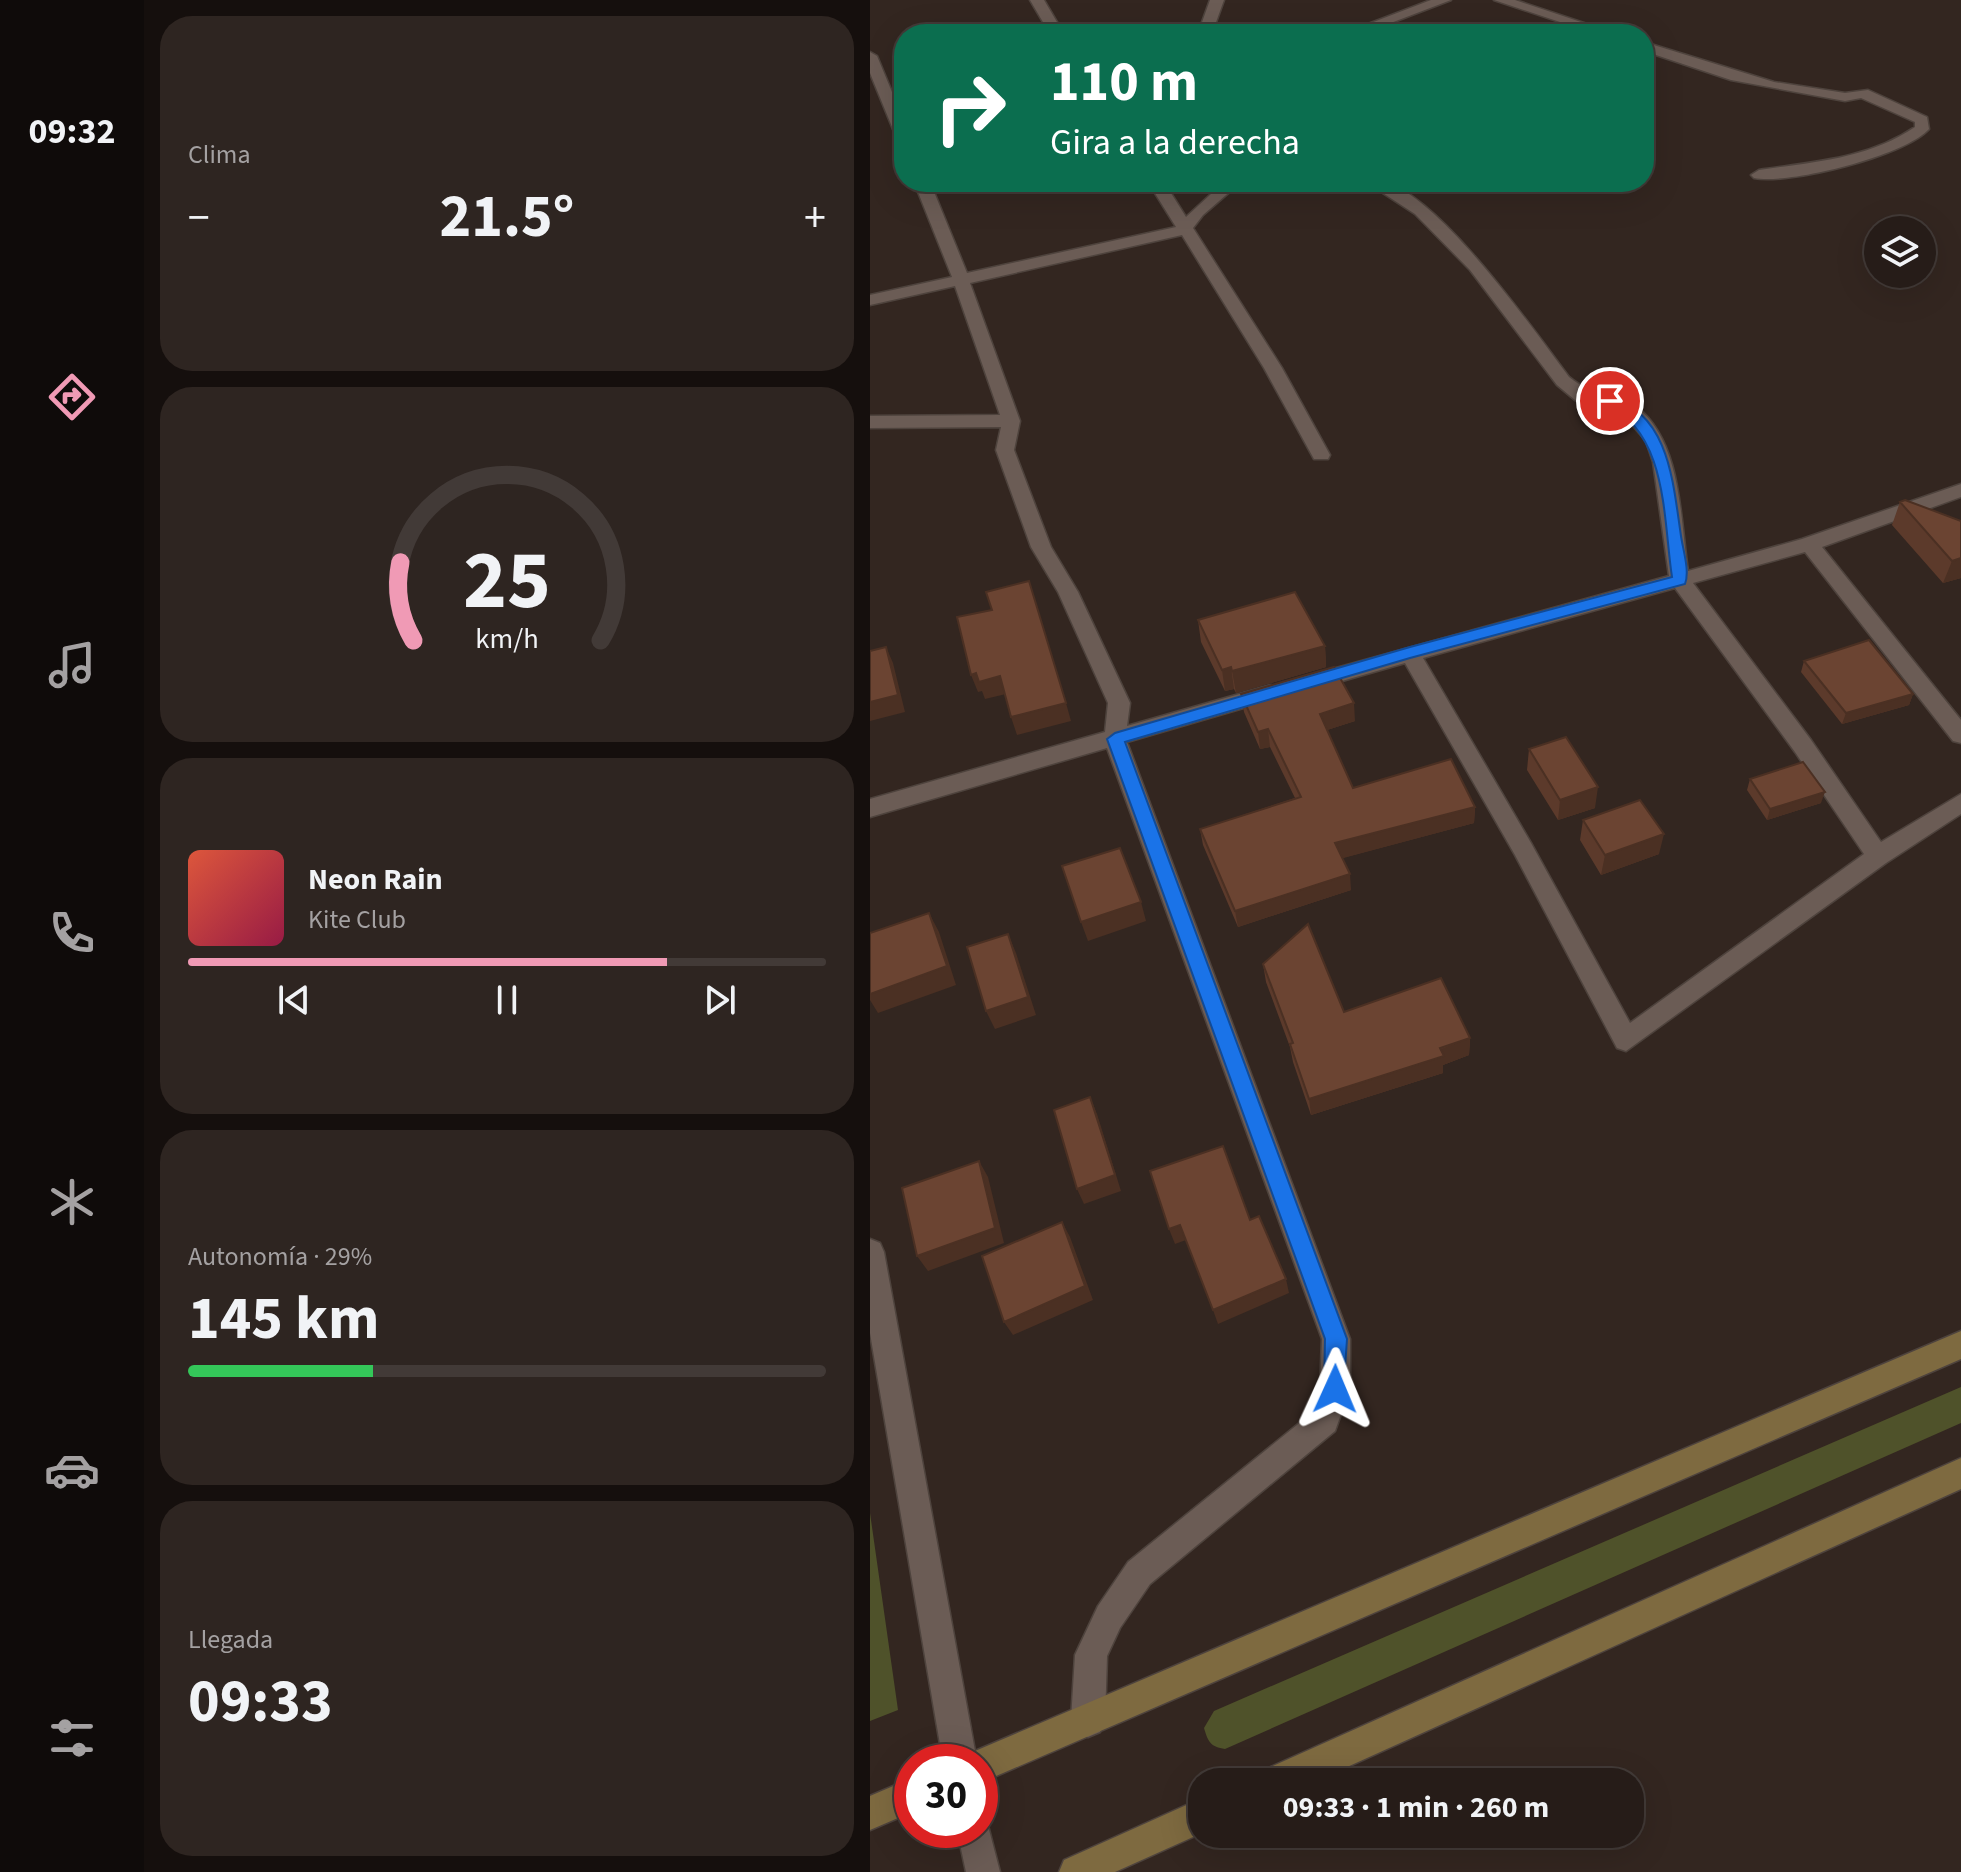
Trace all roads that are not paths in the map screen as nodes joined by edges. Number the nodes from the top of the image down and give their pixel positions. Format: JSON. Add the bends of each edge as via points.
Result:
{"nodes":[{"id":1,"x":1037,"y":0,"type":"edge"},
{"id":2,"x":1217,"y":0,"type":"edge"},
{"id":3,"x":1444,"y":0,"type":"edge"},
{"id":4,"x":1501,"y":0,"type":"edge"},
{"id":5,"x":1051,"y":24,"type":"edge"},
{"id":6,"x":1208,"y":24,"type":"edge"},
{"id":7,"x":1377,"y":24,"type":"edge"},
{"id":8,"x":1578,"y":24,"type":"edge"},
{"id":9,"x":1654,"y":49,"type":"edge"},
{"id":10,"x":870,"y":56,"type":"edge"},
{"id":11,"x":894,"y":115,"type":"edge"},
{"id":12,"x":1759,"y":175,"type":"dead end"},
{"id":13,"x":926,"y":192,"type":"edge"},
{"id":14,"x":1162,"y":192,"type":"edge"},
{"id":15,"x":1221,"y":192,"type":"edge"},
{"id":16,"x":1390,"y":192,"type":"edge"},
{"id":17,"x":1184,"y":230,"type":"junction"},
{"id":18,"x":961,"y":279,"type":"junction"},
{"id":19,"x":870,"y":300,"type":"edge"},
{"id":20,"x":1011,"y":421,"type":"junction"},
{"id":21,"x":870,"y":422,"type":"edge"},
{"id":22,"x":1321,"y":455,"type":"dead end"},
{"id":23,"x":1961,"y":490,"type":"edge"},
{"id":24,"x":1809,"y":544,"type":"junction"},
{"id":25,"x":1680,"y":580,"type":"junction"},
{"id":26,"x":1410,"y":653,"type":"junction"},
{"id":27,"x":1961,"y":735,"type":"edge"},
{"id":28,"x":1115,"y":739,"type":"junction"},
{"id":29,"x":1961,"y":803,"type":"edge"},
{"id":30,"x":870,"y":808,"type":"edge"},
{"id":31,"x":1878,"y":856,"type":"junction"},
{"id":32,"x":870,"y":1252,"type":"edge"},
{"id":33,"x":1961,"y":1345,"type":"edge"},
{"id":34,"x":1961,"y":1473,"type":"edge"},
{"id":35,"x":1088,"y":1720,"type":"junction"},
{"id":36,"x":957,"y":1744,"type":"edge"},
{"id":37,"x":998,"y":1758,"type":"edge"},
{"id":38,"x":1307,"y":1768,"type":"edge"},
{"id":39,"x":894,"y":1803,"type":"edge"},
{"id":40,"x":870,"y":1813,"type":"edge"},
{"id":41,"x":1188,"y":1821,"type":"edge"},
{"id":42,"x":978,"y":1848,"type":"edge"},
{"id":43,"x":983,"y":1872,"type":"edge"},
{"id":44,"x":1076,"y":1872,"type":"edge"}],
"edges":[{"from":1,"to":5,"type":"street"},
{"from":2,"to":6,"type":"street"},
{"from":3,"to":7,"type":"street"},
{"from":4,"to":8,"type":"street"},
{"from":9,"to":12,"type":"street","via":[[1774,86],[1845,97],[1863,93],[1922,120],[1922,129],[1915,134],[1872,154]]},
{"from":10,"to":11,"type":"street"},
{"from":13,"to":18,"type":"street"},
{"from":14,"to":17,"type":"street"},
{"from":15,"to":17,"type":"street"},
{"from":16,"to":25,"type":"street","via":[[1421,211],[1476,267],[1563,381],[1581,396],[1628,409],[1643,423],[1662,462]]},
{"from":17,"to":18,"type":"street"},
{"from":17,"to":22,"type":"street","via":[[1273,368]]},
{"from":18,"to":19,"type":"street"},
{"from":18,"to":20,"type":"street"},
{"from":20,"to":21,"type":"street"},
{"from":20,"to":28,"type":"street","via":[[1005,450],[1041,547],[1068,592],[1119,703]]},
{"from":23,"to":24,"type":"street"},
{"from":24,"to":25,"type":"street"},
{"from":24,"to":27,"type":"street"},
{"from":25,"to":26,"type":"street"},
{"from":25,"to":31,"type":"street"},
{"from":26,"to":28,"type":"street"},
{"from":26,"to":31,"type":"street","via":[[1626,1040]]},
{"from":28,"to":30,"type":"street"},
{"from":28,"to":35,"type":"street","via":[[1336,1339],[1335,1389],[1325,1421],[1139,1573],[1091,1655]]},
{"from":29,"to":31,"type":"street"},
{"from":32,"to":36,"type":"street"},
{"from":33,"to":35,"type":"street"},
{"from":34,"to":38,"type":"street"},
{"from":35,"to":37,"type":"street"},
{"from":39,"to":40,"type":"street"},
{"from":41,"to":44,"type":"street"},
{"from":42,"to":43,"type":"street"}]}
